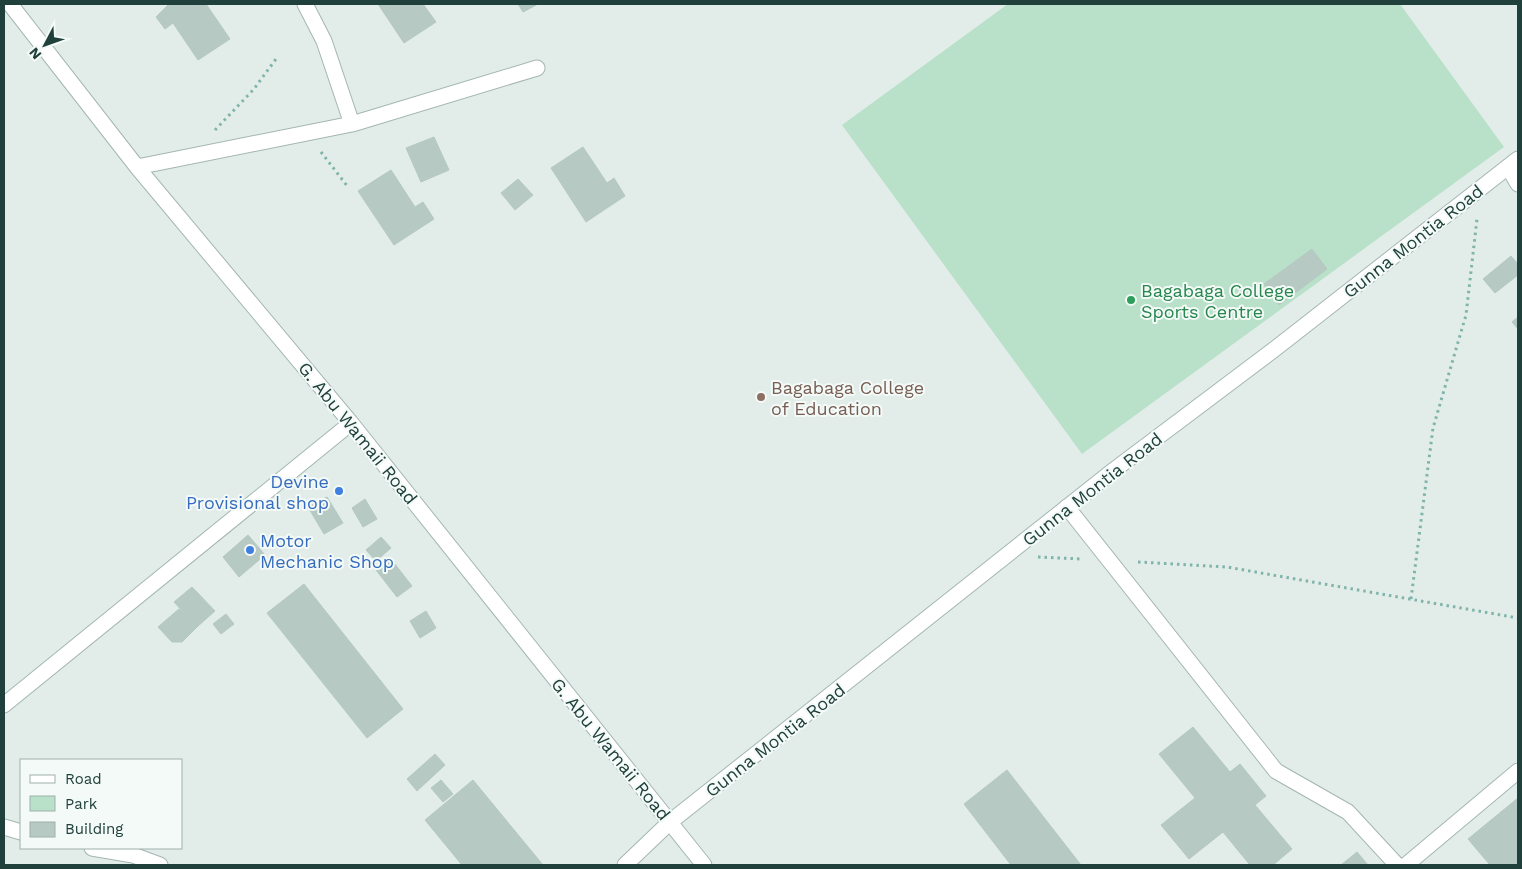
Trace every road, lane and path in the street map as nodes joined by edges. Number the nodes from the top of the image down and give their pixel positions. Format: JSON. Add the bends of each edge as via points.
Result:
{"nodes":[{"id":1,"x":10,"y":4,"type":"edge"},
{"id":2,"x":305,"y":4,"type":"edge"},
{"id":3,"x":276,"y":59,"type":"dead end"},
{"id":4,"x":537,"y":68,"type":"dead end"},
{"id":5,"x":352,"y":124,"type":"junction"},
{"id":6,"x":306,"y":132,"type":"junction"},
{"id":7,"x":190,"y":156,"type":"junction"},
{"id":8,"x":1513,"y":163,"type":"edge"},
{"id":9,"x":137,"y":167,"type":"junction"},
{"id":10,"x":1518,"y":184,"type":"edge"},
{"id":11,"x":348,"y":187,"type":"dead end"},
{"id":12,"x":1484,"y":214,"type":"dead end"},
{"id":13,"x":351,"y":423,"type":"junction"},
{"id":14,"x":1068,"y":507,"type":"junction"},
{"id":15,"x":1008,"y":555,"type":"junction"},
{"id":16,"x":1108,"y":561,"type":"junction"},
{"id":17,"x":1411,"y":599,"type":"junction"},
{"id":18,"x":1518,"y":618,"type":"edge"},
{"id":19,"x":4,"y":706,"type":"edge"},
{"id":20,"x":1518,"y":771,"type":"edge"},
{"id":21,"x":670,"y":822,"type":"junction"},
{"id":22,"x":4,"y":827,"type":"edge"},
{"id":23,"x":20,"y":832,"type":"edge"},
{"id":24,"x":98,"y":849,"type":"edge"},
{"id":25,"x":160,"y":865,"type":"edge"},
{"id":26,"x":625,"y":865,"type":"edge"},
{"id":27,"x":704,"y":865,"type":"edge"},
{"id":28,"x":1396,"y":865,"type":"edge"},
{"id":29,"x":1406,"y":865,"type":"edge"}],
"edges":[{"from":1,"to":9,"type":"street","name":"G. Abu Wamaii Road"},
{"from":2,"to":5,"type":"street","via":[[324,41]]},
{"from":3,"to":7,"type":"path","via":[[254,89]]},
{"from":4,"to":5,"type":"street"},
{"from":5,"to":6,"type":"street"},
{"from":6,"to":7,"type":"street"},
{"from":6,"to":11,"type":"path"},
{"from":7,"to":9,"type":"street"},
{"from":8,"to":10,"type":"street"},
{"from":8,"to":14,"type":"street","name":"Gunna Montia Road"},
{"from":9,"to":13,"type":"street","name":"G. Abu Wamaii Road"},
{"from":12,"to":17,"type":"path","via":[[1477,219],[1466,315],[1433,428]]},
{"from":13,"to":19,"type":"street"},
{"from":13,"to":21,"type":"street","name":"G. Abu Wamaii Road"},
{"from":14,"to":15,"type":"street","name":"Gunna Montia Road"},
{"from":14,"to":16,"type":"street"},
{"from":15,"to":16,"type":"path"},
{"from":15,"to":21,"type":"street","name":"Gunna Montia Road"},
{"from":16,"to":17,"type":"path","via":[[1227,567]]},
{"from":16,"to":28,"type":"street","via":[[1276,771],[1348,812]]},
{"from":17,"to":18,"type":"path"},
{"from":20,"to":29,"type":"street"},
{"from":21,"to":26,"type":"street","name":"Gunna Montia Road"},
{"from":21,"to":27,"type":"street","name":"G. Abu Wamaii Road"},
{"from":22,"to":23,"type":"street"},
{"from":24,"to":25,"type":"street","via":[[133,855]]}]}
